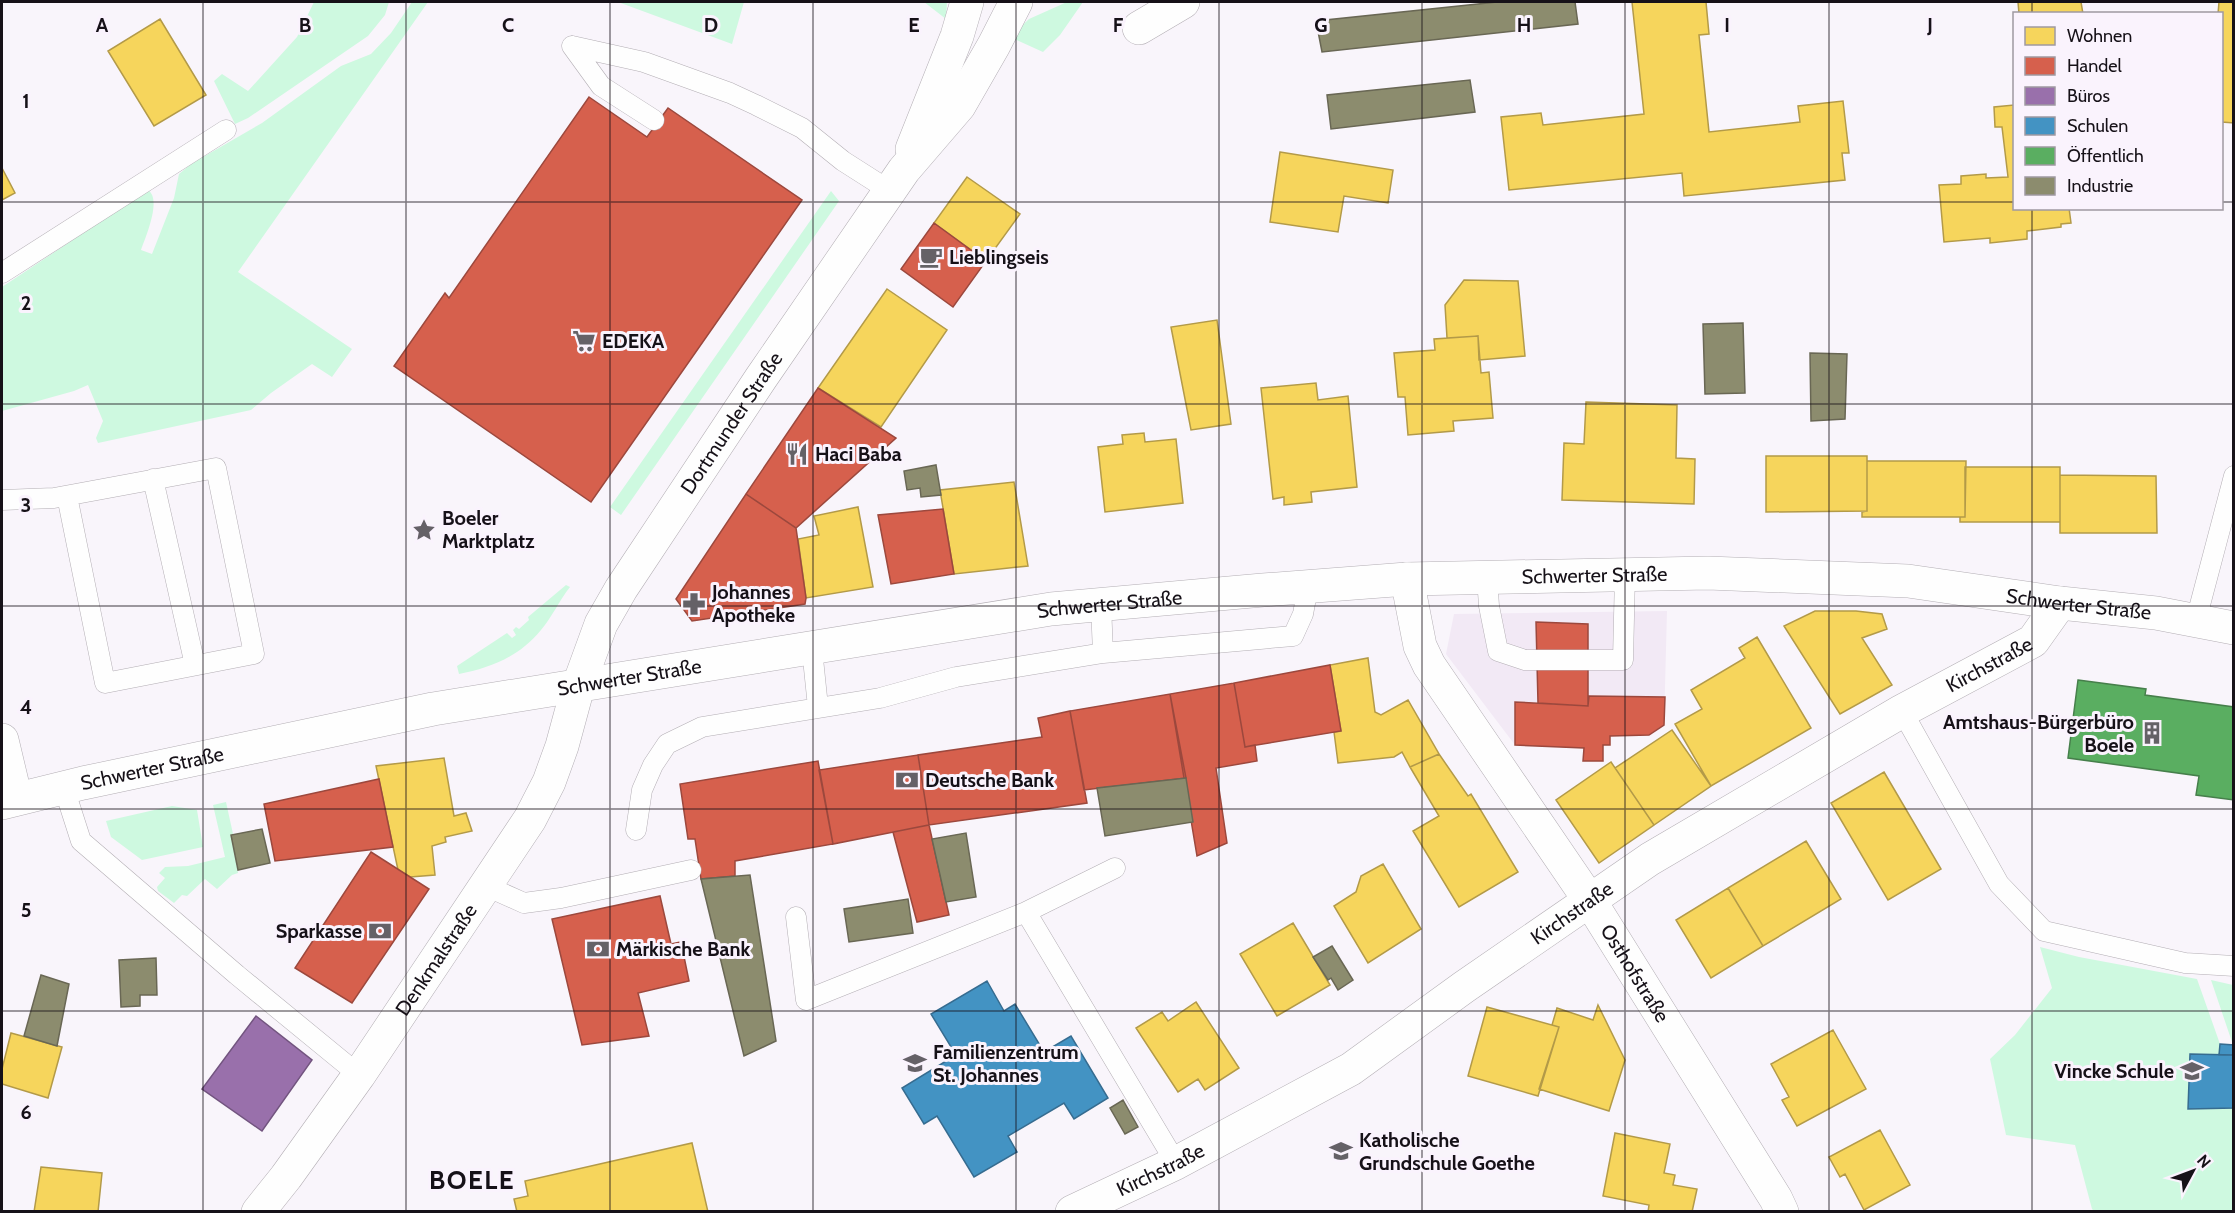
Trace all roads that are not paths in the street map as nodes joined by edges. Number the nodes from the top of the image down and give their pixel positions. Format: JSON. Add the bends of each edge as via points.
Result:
{"nodes":[{"id":1,"x":968,"y":2,"type":"edge"},
{"id":2,"x":1016,"y":2,"type":"edge"},
{"id":3,"x":1183,"y":2,"type":"edge"},
{"id":4,"x":1139,"y":28,"type":"dead end"},
{"id":5,"x":654,"y":120,"type":"dead end"},
{"id":6,"x":226,"y":130,"type":"dead end"},
{"id":7,"x":897,"y":181,"type":"junction"},
{"id":8,"x":2,"y":273,"type":"edge"},
{"id":9,"x":2234,"y":476,"type":"edge"},
{"id":10,"x":153,"y":479,"type":"junction"},
{"id":11,"x":67,"y":496,"type":"junction"},
{"id":12,"x":2,"y":500,"type":"edge"},
{"id":13,"x":1625,"y":574,"type":"junction"},
{"id":14,"x":1488,"y":577,"type":"junction"},
{"id":15,"x":1407,"y":579,"type":"junction"},
{"id":16,"x":1308,"y":587,"type":"junction"},
{"id":17,"x":2060,"y":603,"type":"junction"},
{"id":18,"x":1101,"y":605,"type":"junction"},
{"id":19,"x":2196,"y":620,"type":"junction"},
{"id":20,"x":2234,"y":628,"type":"edge"},
{"id":21,"x":812,"y":649,"type":"junction"},
{"id":22,"x":1103,"y":653,"type":"junction"},
{"id":23,"x":195,"y":665,"type":"junction"},
{"id":24,"x":578,"y":687,"type":"junction"},
{"id":25,"x":818,"y":707,"type":"junction"},
{"id":26,"x":1902,"y":711,"type":"junction"},
{"id":27,"x":2,"y":740,"type":"edge"},
{"id":28,"x":64,"y":788,"type":"junction"},
{"id":29,"x":9,"y":801,"type":"edge"},
{"id":30,"x":636,"y":830,"type":"dead end"},
{"id":31,"x":1115,"y":868,"type":"dead end"},
{"id":32,"x":692,"y":870,"type":"dead end"},
{"id":33,"x":486,"y":886,"type":"junction"},
{"id":34,"x":1590,"y":901,"type":"junction"},
{"id":35,"x":1026,"y":912,"type":"junction"},
{"id":36,"x":796,"y":917,"type":"dead end"},
{"id":37,"x":2234,"y":966,"type":"edge"},
{"id":38,"x":358,"y":1075,"type":"junction"},
{"id":39,"x":1176,"y":1163,"type":"junction"},
{"id":40,"x":258,"y":1212,"type":"edge"},
{"id":41,"x":1072,"y":1212,"type":"edge"},
{"id":42,"x":1782,"y":1212,"type":"edge"}],
"edges":[{"from":1,"to":7,"type":"street","name":"Dortmunder Straße"},
{"from":2,"to":7,"type":"street","name":"Dortmunder Straße","via":[[959,106]]},
{"from":3,"to":4,"type":"street"},
{"from":5,"to":7,"type":"lane","via":[[601,86],[572,46],[644,62],[730,93],[802,128],[843,161]]},
{"from":6,"to":8,"type":"lane"},
{"from":7,"to":24,"type":"street","name":"Dortmunder Straße","via":[[621,589],[601,624]]},
{"from":9,"to":19,"type":"lane"},
{"from":10,"to":11,"type":"lane"},
{"from":10,"to":23,"type":"lane"},
{"from":10,"to":23,"type":"lane","via":[[216,468],[254,654]]},
{"from":11,"to":12,"type":"lane"},
{"from":11,"to":23,"type":"lane","via":[[105,683]]},
{"from":13,"to":14,"type":"street","name":"Schwerter Straße"},
{"from":13,"to":14,"type":"lane","via":[[1623,660],[1525,660],[1498,651]]},
{"from":13,"to":17,"type":"street","name":"Schwerter Straße","via":[[1708,573],[1908,581]]},
{"from":14,"to":15,"type":"street","name":"Schwerter Straße"},
{"from":15,"to":16,"type":"street","name":"Schwerter Straße"},
{"from":15,"to":34,"type":"street","name":"Osthofstraße","via":[[1420,646],[1429,665]]},
{"from":16,"to":18,"type":"street","name":"Schwerter Straße"},
{"from":16,"to":22,"type":"lane","via":[[1303,614],[1293,636]]},
{"from":17,"to":19,"type":"street","name":"Schwerter Straße"},
{"from":17,"to":26,"type":"street","name":"Kirchstraße","via":[[2033,641]]},
{"from":18,"to":21,"type":"street","name":"Schwerter Straße","via":[[1051,609]]},
{"from":18,"to":22,"type":"lane"},
{"from":19,"to":20,"type":"street","name":"Schwerter Straße"},
{"from":21,"to":24,"type":"street","name":"Schwerter Straße"},
{"from":21,"to":25,"type":"lane"},
{"from":22,"to":25,"type":"lane","via":[[956,677],[880,698]]},
{"from":24,"to":28,"type":"street","name":"Schwerter Straße","via":[[404,714]]},
{"from":24,"to":33,"type":"street","name":"Denkmalstraße","via":[[549,782]]},
{"from":25,"to":30,"type":"lane","via":[[702,727],[667,744],[642,790]]},
{"from":26,"to":34,"type":"street","name":"Kirchstraße","via":[[1650,859]]},
{"from":26,"to":37,"type":"lane","via":[[1999,884],[2044,931],[2184,963]]},
{"from":27,"to":29,"type":"street"},
{"from":28,"to":29,"type":"street","name":"Schwerter Straße"},
{"from":28,"to":38,"type":"lane","via":[[81,841]]},
{"from":31,"to":35,"type":"lane"},
{"from":32,"to":33,"type":"lane","via":[[524,903]]},
{"from":33,"to":38,"type":"street","name":"Denkmalstraße"},
{"from":34,"to":39,"type":"street","name":"Kirchstraße","via":[[1351,1069]]},
{"from":34,"to":42,"type":"street","name":"Osthofstraße"},
{"from":35,"to":36,"type":"lane","via":[[806,1000]]},
{"from":35,"to":39,"type":"lane"},
{"from":38,"to":40,"type":"street","name":"Denkmalstraße"},
{"from":39,"to":41,"type":"street","name":"Kirchstraße"}]}
